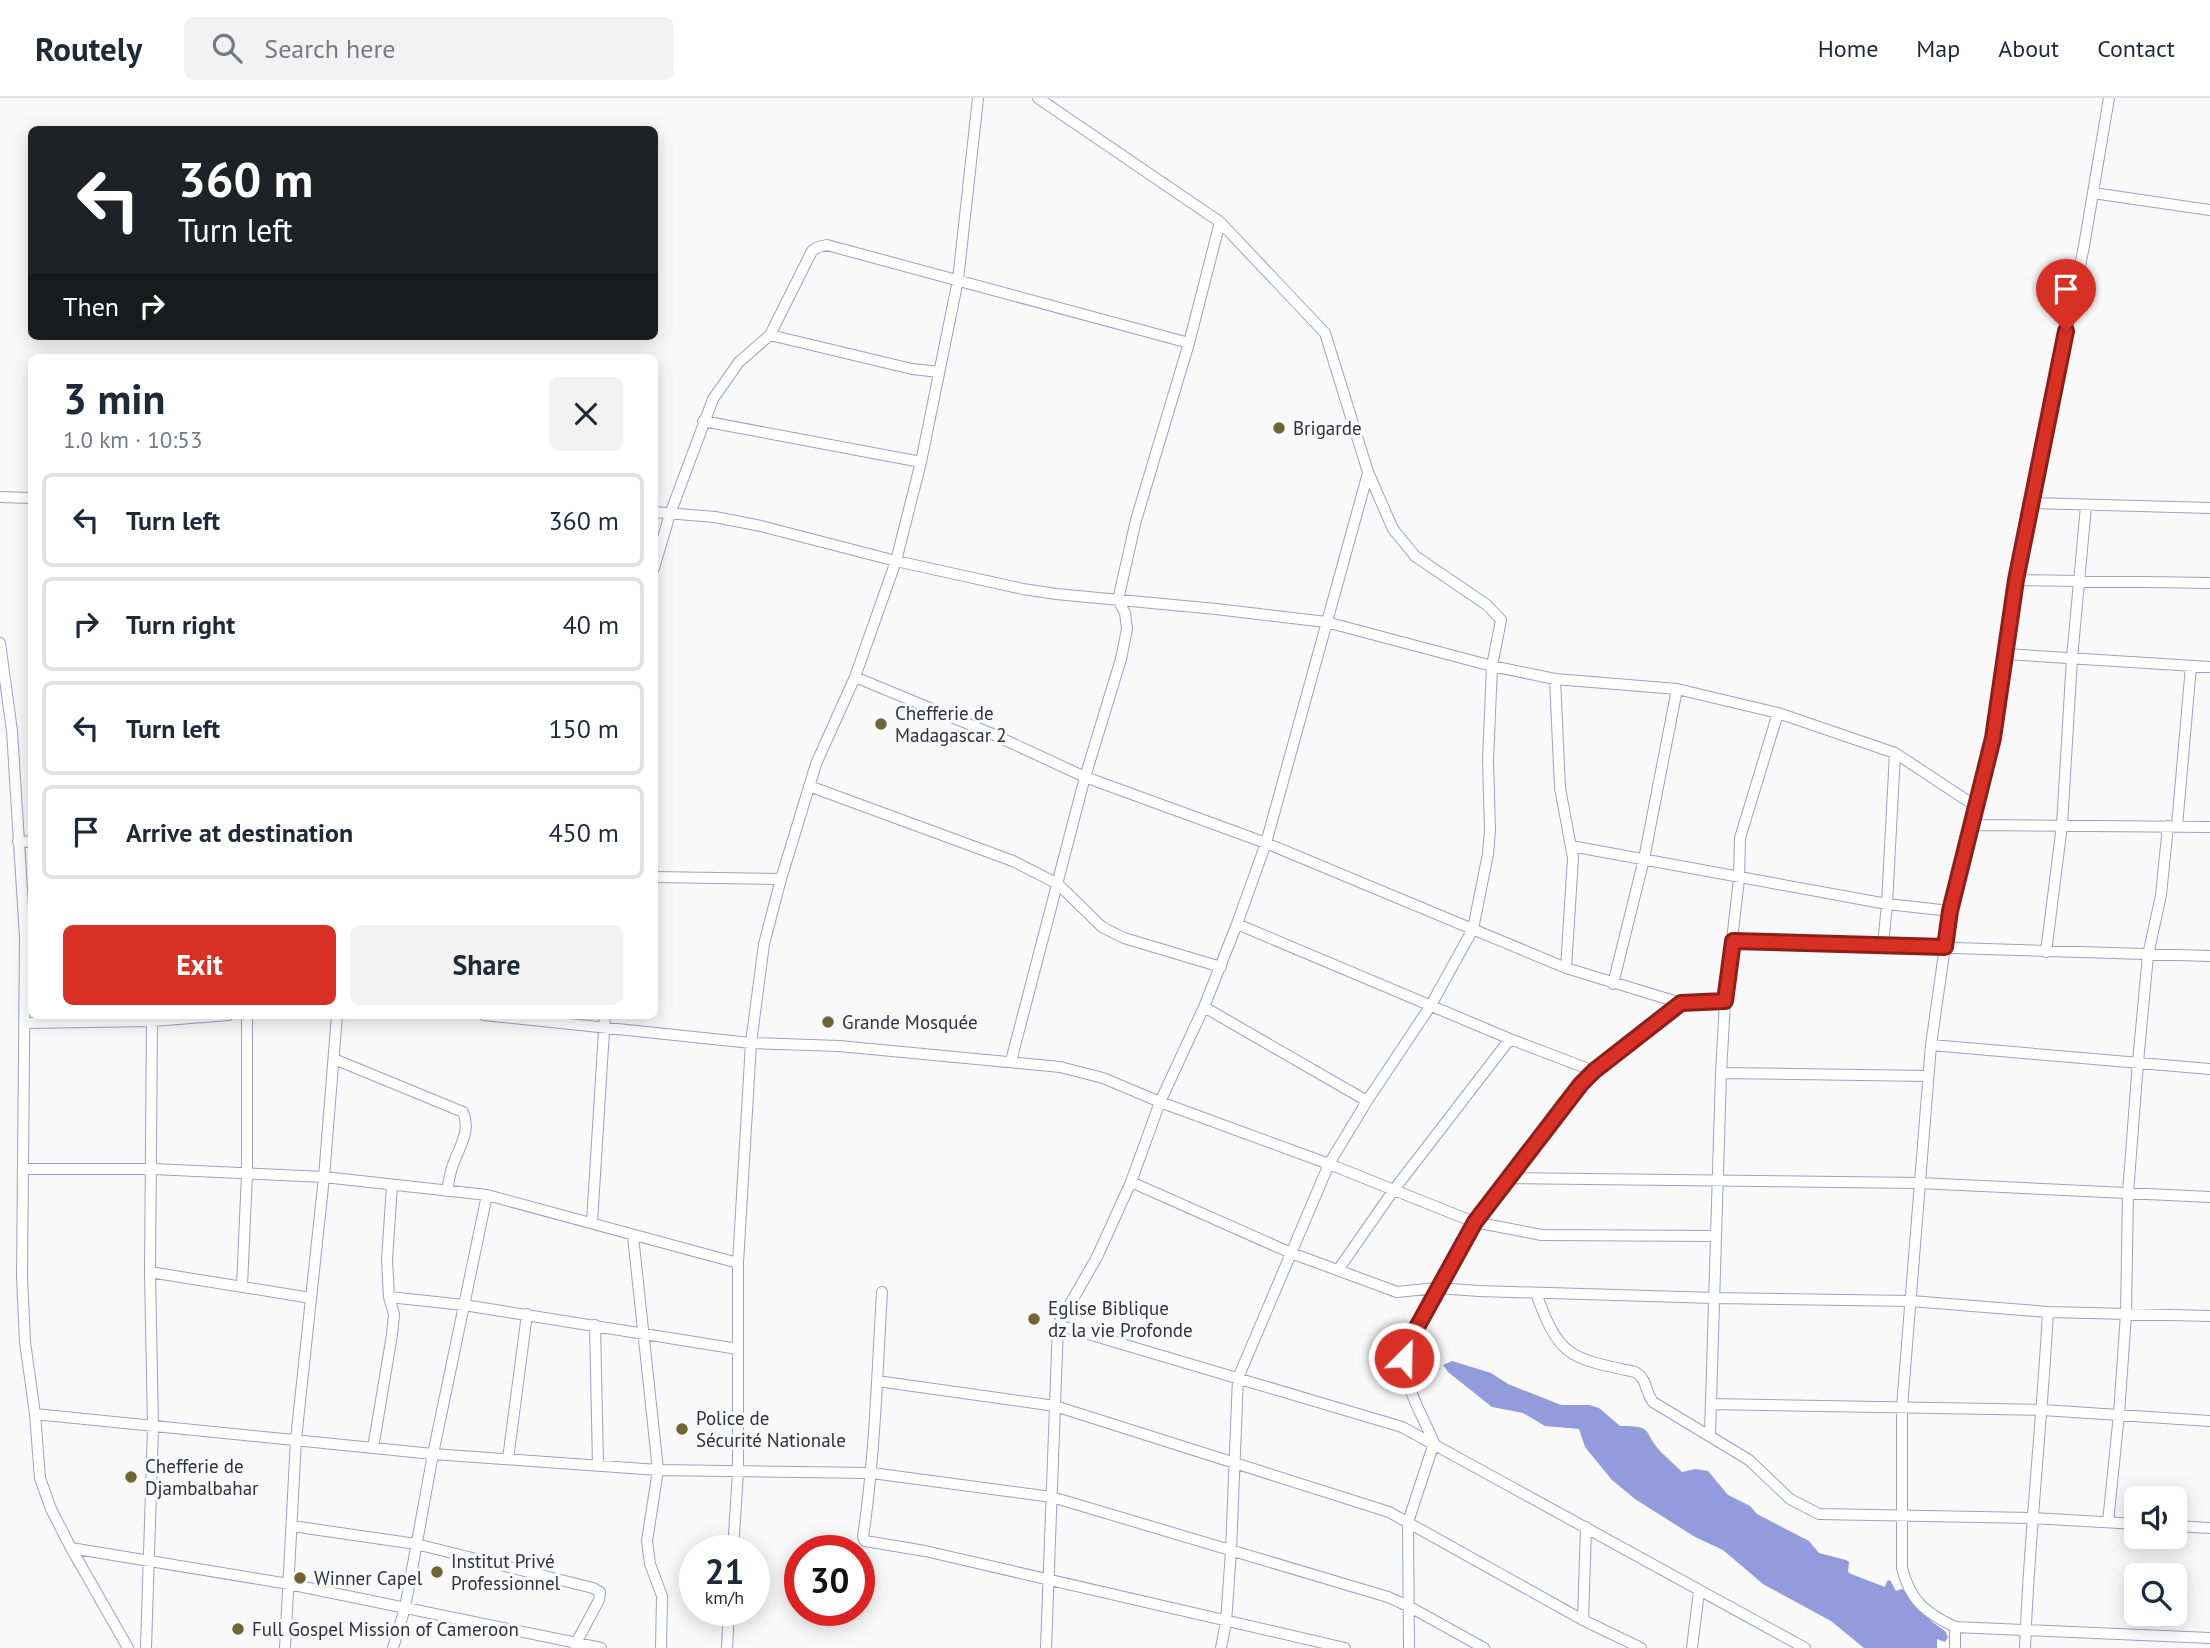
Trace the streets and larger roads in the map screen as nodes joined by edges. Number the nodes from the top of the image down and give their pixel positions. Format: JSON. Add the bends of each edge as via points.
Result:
{"nodes":[{"id":1,"x":978,"y":98,"type":"edge"},
{"id":2,"x":1038,"y":98,"type":"edge"},
{"id":3,"x":2109,"y":98,"type":"edge"},
{"id":4,"x":2093,"y":193,"type":"junction"},
{"id":5,"x":2210,"y":211,"type":"edge"},
{"id":6,"x":1220,"y":222,"type":"junction"},
{"id":7,"x":958,"y":280,"type":"junction"},
{"id":8,"x":770,"y":335,"type":"junction"},
{"id":9,"x":1189,"y":343,"type":"junction"},
{"id":10,"x":939,"y":372,"type":"junction"},
{"id":11,"x":703,"y":421,"type":"junction"},
{"id":12,"x":920,"y":462,"type":"junction"},
{"id":13,"x":1368,"y":472,"type":"junction"},
{"id":14,"x":0,"y":497,"type":"edge"},
{"id":15,"x":28,"y":498,"type":"edge"},
{"id":16,"x":2031,"y":503,"type":"junction"},
{"id":17,"x":2086,"y":506,"type":"junction"},
{"id":18,"x":2210,"y":508,"type":"edge"},
{"id":19,"x":658,"y":512,"type":"edge"},
{"id":20,"x":670,"y":514,"type":"junction"},
{"id":21,"x":658,"y":554,"type":"edge"},
{"id":22,"x":896,"y":561,"type":"junction"},
{"id":23,"x":2016,"y":580,"type":"junction"},
{"id":24,"x":2079,"y":581,"type":"junction"},
{"id":25,"x":2210,"y":583,"type":"edge"},
{"id":26,"x":1118,"y":600,"type":"junction"},
{"id":27,"x":1325,"y":622,"type":"junction"},
{"id":28,"x":0,"y":643,"type":"edge"},
{"id":29,"x":2006,"y":654,"type":"junction"},
{"id":30,"x":2072,"y":657,"type":"junction"},
{"id":31,"x":1492,"y":666,"type":"junction"},
{"id":32,"x":2191,"y":666,"type":"junction"},
{"id":33,"x":2210,"y":667,"type":"edge"},
{"id":34,"x":855,"y":677,"type":"junction"},
{"id":35,"x":1555,"y":679,"type":"junction"},
{"id":36,"x":1677,"y":689,"type":"junction"},
{"id":37,"x":1778,"y":713,"type":"junction"},
{"id":38,"x":1895,"y":753,"type":"junction"},
{"id":39,"x":1085,"y":777,"type":"junction"},
{"id":40,"x":809,"y":786,"type":"junction"},
{"id":41,"x":1977,"y":807,"type":"junction"},
{"id":42,"x":1972,"y":825,"type":"junction"},
{"id":43,"x":2062,"y":825,"type":"junction"},
{"id":44,"x":2173,"y":826,"type":"junction"},
{"id":45,"x":2210,"y":827,"type":"edge"},
{"id":46,"x":18,"y":841,"type":"junction"},
{"id":47,"x":28,"y":842,"type":"edge"},
{"id":48,"x":1266,"y":843,"type":"junction"},
{"id":49,"x":1571,"y":846,"type":"junction"},
{"id":50,"x":1644,"y":859,"type":"junction"},
{"id":51,"x":658,"y":877,"type":"edge"},
{"id":52,"x":1739,"y":878,"type":"junction"},
{"id":53,"x":780,"y":879,"type":"junction"},
{"id":54,"x":1058,"y":884,"type":"junction"},
{"id":55,"x":1887,"y":904,"type":"junction"},
{"id":56,"x":1950,"y":911,"type":"junction"},
{"id":57,"x":1237,"y":924,"type":"junction"},
{"id":58,"x":1473,"y":929,"type":"junction"},
{"id":59,"x":1733,"y":941,"type":"junction"},
{"id":60,"x":1883,"y":946,"type":"junction"},
{"id":61,"x":1945,"y":947,"type":"junction"},
{"id":62,"x":2046,"y":952,"type":"junction"},
{"id":63,"x":2148,"y":955,"type":"junction"},
{"id":64,"x":2210,"y":956,"type":"edge"},
{"id":65,"x":1221,"y":967,"type":"junction"},
{"id":66,"x":1566,"y":968,"type":"junction"},
{"id":67,"x":1613,"y":984,"type":"junction"},
{"id":68,"x":1725,"y":1001,"type":"junction"},
{"id":69,"x":1681,"y":1003,"type":"junction"},
{"id":70,"x":1431,"y":1005,"type":"junction"},
{"id":71,"x":1204,"y":1007,"type":"junction"},
{"id":72,"x":127,"y":1019,"type":"edge"},
{"id":73,"x":153,"y":1019,"type":"edge"},
{"id":74,"x":247,"y":1019,"type":"edge"},
{"id":75,"x":337,"y":1019,"type":"edge"},
{"id":76,"x":525,"y":1019,"type":"edge"},
{"id":77,"x":605,"y":1019,"type":"edge"},
{"id":78,"x":24,"y":1023,"type":"junction"},
{"id":79,"x":606,"y":1027,"type":"junction"},
{"id":80,"x":1510,"y":1039,"type":"junction"},
{"id":81,"x":751,"y":1043,"type":"junction"},
{"id":82,"x":1931,"y":1045,"type":"junction"},
{"id":83,"x":334,"y":1059,"type":"junction"},
{"id":84,"x":1011,"y":1061,"type":"junction"},
{"id":85,"x":2138,"y":1062,"type":"junction"},
{"id":86,"x":2210,"y":1069,"type":"edge"},
{"id":87,"x":1594,"y":1071,"type":"junction"},
{"id":88,"x":1721,"y":1073,"type":"junction"},
{"id":89,"x":1928,"y":1076,"type":"junction"},
{"id":90,"x":1367,"y":1101,"type":"junction"},
{"id":91,"x":1160,"y":1102,"type":"junction"},
{"id":92,"x":1329,"y":1164,"type":"junction"},
{"id":93,"x":24,"y":1169,"type":"junction"},
{"id":94,"x":153,"y":1169,"type":"junction"},
{"id":95,"x":247,"y":1174,"type":"junction"},
{"id":96,"x":324,"y":1177,"type":"junction"},
{"id":97,"x":1508,"y":1178,"type":"junction"},
{"id":98,"x":1131,"y":1182,"type":"junction"},
{"id":99,"x":1717,"y":1182,"type":"junction"},
{"id":100,"x":1919,"y":1183,"type":"junction"},
{"id":101,"x":392,"y":1185,"type":"junction"},
{"id":102,"x":447,"y":1191,"type":"junction"},
{"id":103,"x":1393,"y":1191,"type":"junction"},
{"id":104,"x":2128,"y":1193,"type":"junction"},
{"id":105,"x":487,"y":1195,"type":"junction"},
{"id":106,"x":2210,"y":1197,"type":"edge"},
{"id":107,"x":592,"y":1222,"type":"junction"},
{"id":108,"x":1475,"y":1222,"type":"junction"},
{"id":109,"x":633,"y":1236,"type":"junction"},
{"id":110,"x":1716,"y":1236,"type":"junction"},
{"id":111,"x":1292,"y":1252,"type":"junction"},
{"id":112,"x":738,"y":1264,"type":"junction"},
{"id":113,"x":1338,"y":1270,"type":"junction"},
{"id":114,"x":150,"y":1272,"type":"junction"},
{"id":115,"x":242,"y":1286,"type":"junction"},
{"id":116,"x":1437,"y":1288,"type":"junction"},
{"id":117,"x":882,"y":1292,"type":"dead end"},
{"id":118,"x":1536,"y":1293,"type":"junction"},
{"id":119,"x":311,"y":1297,"type":"junction"},
{"id":120,"x":390,"y":1297,"type":"junction"},
{"id":121,"x":1714,"y":1298,"type":"junction"},
{"id":122,"x":1911,"y":1301,"type":"junction"},
{"id":123,"x":464,"y":1305,"type":"junction"},
{"id":124,"x":2048,"y":1312,"type":"junction"},
{"id":125,"x":527,"y":1314,"type":"junction"},
{"id":126,"x":2126,"y":1314,"type":"junction"},
{"id":127,"x":2210,"y":1316,"type":"edge"},
{"id":128,"x":595,"y":1325,"type":"junction"},
{"id":129,"x":1058,"y":1325,"type":"junction"},
{"id":130,"x":643,"y":1333,"type":"junction"},
{"id":131,"x":738,"y":1349,"type":"junction"},
{"id":132,"x":1238,"y":1378,"type":"junction"},
{"id":133,"x":877,"y":1381,"type":"junction"},
{"id":134,"x":1711,"y":1404,"type":"junction"},
{"id":135,"x":1055,"y":1406,"type":"junction"},
{"id":136,"x":1902,"y":1407,"type":"junction"},
{"id":137,"x":2043,"y":1410,"type":"junction"},
{"id":138,"x":35,"y":1414,"type":"junction"},
{"id":139,"x":2119,"y":1414,"type":"junction"},
{"id":140,"x":2210,"y":1421,"type":"edge"},
{"id":141,"x":153,"y":1428,"type":"junction"},
{"id":142,"x":1710,"y":1435,"type":"junction"},
{"id":143,"x":296,"y":1439,"type":"junction"},
{"id":144,"x":1434,"y":1443,"type":"junction"},
{"id":145,"x":373,"y":1448,"type":"junction"},
{"id":146,"x":433,"y":1454,"type":"junction"},
{"id":147,"x":508,"y":1459,"type":"junction"},
{"id":148,"x":1235,"y":1463,"type":"junction"},
{"id":149,"x":598,"y":1465,"type":"junction"},
{"id":150,"x":658,"y":1470,"type":"junction"},
{"id":151,"x":738,"y":1472,"type":"junction"},
{"id":152,"x":872,"y":1473,"type":"junction"},
{"id":153,"x":1052,"y":1497,"type":"junction"},
{"id":154,"x":1904,"y":1515,"type":"junction"},
{"id":155,"x":2031,"y":1518,"type":"junction"},
{"id":156,"x":1408,"y":1522,"type":"junction"},
{"id":157,"x":2108,"y":1522,"type":"junction"},
{"id":158,"x":2124,"y":1523,"type":"edge"},
{"id":159,"x":292,"y":1526,"type":"junction"},
{"id":160,"x":1586,"y":1527,"type":"junction"},
{"id":161,"x":2187,"y":1527,"type":"edge"},
{"id":162,"x":2210,"y":1528,"type":"edge"},
{"id":163,"x":734,"y":1535,"type":"edge"},
{"id":164,"x":416,"y":1544,"type":"junction"},
{"id":165,"x":71,"y":1548,"type":"junction"},
{"id":166,"x":1231,"y":1551,"type":"junction"},
{"id":167,"x":149,"y":1559,"type":"junction"},
{"id":168,"x":1049,"y":1581,"type":"junction"},
{"id":169,"x":289,"y":1584,"type":"junction"},
{"id":170,"x":1699,"y":1591,"type":"junction"},
{"id":171,"x":1410,"y":1607,"type":"junction"},
{"id":172,"x":405,"y":1608,"type":"junction"},
{"id":173,"x":1583,"y":1620,"type":"junction"},
{"id":174,"x":1226,"y":1622,"type":"junction"},
{"id":175,"x":728,"y":1626,"type":"edge"},
{"id":176,"x":1955,"y":1627,"type":"junction"},
{"id":177,"x":2025,"y":1630,"type":"junction"},
{"id":178,"x":2210,"y":1638,"type":"edge"},
{"id":179,"x":575,"y":1645,"type":"edge"},
{"id":180,"x":128,"y":1648,"type":"edge"},
{"id":181,"x":146,"y":1648,"type":"edge"},
{"id":182,"x":285,"y":1648,"type":"edge"},
{"id":183,"x":393,"y":1648,"type":"edge"},
{"id":184,"x":601,"y":1648,"type":"edge"},
{"id":185,"x":661,"y":1648,"type":"edge"},
{"id":186,"x":727,"y":1648,"type":"edge"},
{"id":187,"x":1046,"y":1648,"type":"edge"},
{"id":188,"x":1221,"y":1648,"type":"edge"},
{"id":189,"x":1345,"y":1648,"type":"edge"},
{"id":190,"x":1409,"y":1648,"type":"edge"},
{"id":191,"x":1484,"y":1648,"type":"edge"},
{"id":192,"x":1641,"y":1648,"type":"edge"},
{"id":193,"x":1692,"y":1648,"type":"edge"},
{"id":194,"x":1805,"y":1648,"type":"edge"},
{"id":195,"x":1955,"y":1648,"type":"edge"},
{"id":196,"x":2025,"y":1648,"type":"edge"}],
"edges":[{"from":1,"to":7,"type":"street"},
{"from":2,"to":6,"type":"street"},
{"from":3,"to":4,"type":"street"},
{"from":4,"to":5,"type":"street"},
{"from":4,"to":16,"type":"street"},
{"from":6,"to":9,"type":"street"},
{"from":6,"to":13,"type":"street","via":[[1325,333]]},
{"from":7,"to":8,"type":"street","via":[[827,245],[818,247]]},
{"from":7,"to":9,"type":"street"},
{"from":7,"to":10,"type":"street"},
{"from":8,"to":10,"type":"street"},
{"from":8,"to":11,"type":"street","via":[[739,362]]},
{"from":9,"to":26,"type":"street","via":[[1136,520]]},
{"from":10,"to":12,"type":"street"},
{"from":11,"to":12,"type":"street"},
{"from":11,"to":20,"type":"street"},
{"from":12,"to":22,"type":"street"},
{"from":13,"to":27,"type":"street"},
{"from":13,"to":31,"type":"street","via":[[1393,528],[1415,556],[1496,612],[1502,621]]},
{"from":14,"to":15,"type":"street"},
{"from":16,"to":17,"type":"street"},
{"from":16,"to":23,"type":"street"},
{"from":17,"to":18,"type":"street"},
{"from":17,"to":24,"type":"street"},
{"from":19,"to":20,"type":"street"},
{"from":20,"to":21,"type":"street"},
{"from":20,"to":22,"type":"street","via":[[761,526]]},
{"from":22,"to":26,"type":"street","via":[[1023,589]]},
{"from":22,"to":34,"type":"street"},
{"from":23,"to":24,"type":"street"},
{"from":23,"to":29,"type":"street"},
{"from":24,"to":25,"type":"street"},
{"from":24,"to":30,"type":"street"},
{"from":26,"to":27,"type":"street"},
{"from":26,"to":39,"type":"street","via":[[1127,629]]},
{"from":27,"to":31,"type":"street"},
{"from":27,"to":48,"type":"street"},
{"from":28,"to":46,"type":"street","via":[[12,731]]},
{"from":29,"to":30,"type":"street"},
{"from":29,"to":41,"type":"street"},
{"from":30,"to":32,"type":"street"},
{"from":30,"to":43,"type":"street"},
{"from":31,"to":35,"type":"street"},
{"from":31,"to":58,"type":"street","via":[[1490,830]]},
{"from":32,"to":33,"type":"street"},
{"from":32,"to":44,"type":"street"},
{"from":34,"to":39,"type":"street"},
{"from":34,"to":40,"type":"street"},
{"from":35,"to":36,"type":"street"},
{"from":35,"to":49,"type":"street","via":[[1560,788]]},
{"from":36,"to":37,"type":"street"},
{"from":36,"to":50,"type":"street"},
{"from":37,"to":38,"type":"street"},
{"from":37,"to":52,"type":"street","via":[[1740,838]]},
{"from":38,"to":41,"type":"street"},
{"from":38,"to":55,"type":"street"},
{"from":39,"to":48,"type":"street"},
{"from":39,"to":54,"type":"street"},
{"from":40,"to":53,"type":"street"},
{"from":40,"to":54,"type":"street","via":[[1013,861]]},
{"from":41,"to":42,"type":"street"},
{"from":42,"to":43,"type":"street"},
{"from":42,"to":56,"type":"street"},
{"from":43,"to":44,"type":"street"},
{"from":43,"to":62,"type":"street"},
{"from":44,"to":45,"type":"street"},
{"from":44,"to":63,"type":"street"},
{"from":46,"to":47,"type":"street"},
{"from":46,"to":78,"type":"street","via":[[25,937]]},
{"from":48,"to":57,"type":"street"},
{"from":48,"to":58,"type":"street"},
{"from":49,"to":50,"type":"street"},
{"from":49,"to":66,"type":"street"},
{"from":50,"to":52,"type":"street"},
{"from":50,"to":67,"type":"street"},
{"from":51,"to":53,"type":"street"},
{"from":52,"to":55,"type":"street"},
{"from":52,"to":59,"type":"street"},
{"from":53,"to":81,"type":"street","via":[[764,944]]},
{"from":54,"to":65,"type":"street","via":[[1102,927]]},
{"from":54,"to":84,"type":"street"},
{"from":55,"to":56,"type":"street"},
{"from":55,"to":60,"type":"street"},
{"from":56,"to":61,"type":"street"},
{"from":57,"to":65,"type":"street"},
{"from":57,"to":70,"type":"street"},
{"from":58,"to":66,"type":"street"},
{"from":58,"to":70,"type":"street"},
{"from":59,"to":60,"type":"street"},
{"from":59,"to":68,"type":"street"},
{"from":60,"to":61,"type":"street"},
{"from":61,"to":62,"type":"street"},
{"from":61,"to":82,"type":"street"},
{"from":62,"to":63,"type":"street"},
{"from":63,"to":64,"type":"street"},
{"from":63,"to":85,"type":"street"},
{"from":65,"to":71,"type":"street"},
{"from":66,"to":67,"type":"street"},
{"from":67,"to":69,"type":"street"},
{"from":68,"to":69,"type":"street"},
{"from":68,"to":88,"type":"street"},
{"from":69,"to":87,"type":"street"},
{"from":70,"to":80,"type":"street"},
{"from":70,"to":90,"type":"street"},
{"from":71,"to":90,"type":"street"},
{"from":71,"to":91,"type":"street"},
{"from":72,"to":78,"type":"street"},
{"from":73,"to":94,"type":"street"},
{"from":74,"to":95,"type":"street"},
{"from":75,"to":83,"type":"street"},
{"from":76,"to":79,"type":"street"},
{"from":77,"to":79,"type":"street"},
{"from":78,"to":93,"type":"street"},
{"from":79,"to":81,"type":"street"},
{"from":79,"to":107,"type":"street"},
{"from":80,"to":87,"type":"street"},
{"from":80,"to":103,"type":"street"},
{"from":81,"to":84,"type":"street"},
{"from":81,"to":112,"type":"street"},
{"from":82,"to":85,"type":"street"},
{"from":82,"to":89,"type":"street"},
{"from":83,"to":96,"type":"street"},
{"from":83,"to":102,"type":"street","via":[[463,1112],[466,1128]]},
{"from":84,"to":91,"type":"street","via":[[1103,1078]]},
{"from":85,"to":86,"type":"street"},
{"from":85,"to":104,"type":"street"},
{"from":87,"to":97,"type":"street"},
{"from":88,"to":89,"type":"street"},
{"from":88,"to":99,"type":"street"},
{"from":89,"to":100,"type":"street"},
{"from":90,"to":92,"type":"street"},
{"from":91,"to":92,"type":"street"},
{"from":91,"to":98,"type":"street"},
{"from":92,"to":103,"type":"street"},
{"from":92,"to":111,"type":"street"},
{"from":93,"to":94,"type":"street"},
{"from":93,"to":138,"type":"street","via":[[22,1278]]},
{"from":94,"to":95,"type":"street"},
{"from":94,"to":114,"type":"street"},
{"from":95,"to":96,"type":"street"},
{"from":95,"to":115,"type":"street"},
{"from":96,"to":101,"type":"street"},
{"from":96,"to":119,"type":"street"},
{"from":97,"to":99,"type":"street"},
{"from":97,"to":108,"type":"street"},
{"from":98,"to":111,"type":"street"},
{"from":98,"to":129,"type":"street","via":[[1097,1257]]},
{"from":99,"to":100,"type":"street"},
{"from":99,"to":110,"type":"street"},
{"from":100,"to":104,"type":"street"},
{"from":100,"to":122,"type":"street"},
{"from":101,"to":102,"type":"street"},
{"from":101,"to":120,"type":"street","via":[[387,1259]]},
{"from":102,"to":105,"type":"street"},
{"from":103,"to":108,"type":"street"},
{"from":103,"to":113,"type":"street"},
{"from":104,"to":106,"type":"street"},
{"from":104,"to":126,"type":"street"},
{"from":105,"to":107,"type":"street"},
{"from":105,"to":123,"type":"street"},
{"from":107,"to":109,"type":"street"},
{"from":108,"to":110,"type":"street","via":[[1542,1235]]},
{"from":108,"to":116,"type":"street"},
{"from":109,"to":112,"type":"street"},
{"from":109,"to":130,"type":"street"},
{"from":110,"to":121,"type":"street"},
{"from":111,"to":113,"type":"street"},
{"from":111,"to":132,"type":"street"},
{"from":112,"to":131,"type":"street"},
{"from":113,"to":116,"type":"street","via":[[1397,1292]]},
{"from":114,"to":115,"type":"street"},
{"from":114,"to":141,"type":"street"},
{"from":115,"to":119,"type":"street"},
{"from":116,"to":118,"type":"street"},
{"from":116,"to":144,"type":"street","via":[[1404,1358],[1410,1389]]},
{"from":117,"to":133,"type":"street"},
{"from":118,"to":121,"type":"street"},
{"from":118,"to":142,"type":"street","via":[[1546,1321],[1567,1352],[1641,1375],[1653,1402]]},
{"from":119,"to":143,"type":"street"},
{"from":120,"to":123,"type":"street"},
{"from":120,"to":145,"type":"street","via":[[392,1335]]},
{"from":121,"to":122,"type":"street"},
{"from":121,"to":134,"type":"street"},
{"from":122,"to":124,"type":"street"},
{"from":122,"to":136,"type":"street"},
{"from":123,"to":125,"type":"street"},
{"from":123,"to":146,"type":"street"},
{"from":124,"to":126,"type":"street"},
{"from":124,"to":137,"type":"street"},
{"from":125,"to":128,"type":"street"},
{"from":125,"to":147,"type":"street"},
{"from":126,"to":127,"type":"street"},
{"from":126,"to":139,"type":"street"},
{"from":128,"to":130,"type":"street"},
{"from":128,"to":149,"type":"street"},
{"from":129,"to":132,"type":"street"},
{"from":129,"to":135,"type":"street"},
{"from":130,"to":131,"type":"street"},
{"from":130,"to":150,"type":"street"},
{"from":131,"to":151,"type":"street"},
{"from":132,"to":144,"type":"street","via":[[1402,1427]]},
{"from":132,"to":148,"type":"street"},
{"from":133,"to":135,"type":"street"},
{"from":133,"to":152,"type":"street"},
{"from":134,"to":136,"type":"street"},
{"from":134,"to":142,"type":"street"},
{"from":135,"to":148,"type":"street"},
{"from":135,"to":153,"type":"street"},
{"from":136,"to":137,"type":"street"},
{"from":136,"to":154,"type":"street"},
{"from":137,"to":139,"type":"street"},
{"from":137,"to":155,"type":"street"},
{"from":138,"to":141,"type":"street"},
{"from":138,"to":165,"type":"street","via":[[40,1478]]},
{"from":139,"to":140,"type":"street"},
{"from":139,"to":157,"type":"street"},
{"from":141,"to":143,"type":"street"},
{"from":141,"to":167,"type":"street"},
{"from":142,"to":154,"type":"street","via":[[1749,1460],[1790,1499],[1819,1514]]},
{"from":143,"to":145,"type":"street"},
{"from":143,"to":159,"type":"street"},
{"from":144,"to":156,"type":"street"},
{"from":144,"to":160,"type":"street"},
{"from":145,"to":146,"type":"street"},
{"from":146,"to":147,"type":"street"},
{"from":146,"to":164,"type":"street"},
{"from":147,"to":149,"type":"street"},
{"from":148,"to":156,"type":"street","via":[[1390,1512]]},
{"from":148,"to":166,"type":"street"},
{"from":149,"to":150,"type":"street"},
{"from":150,"to":151,"type":"street"},
{"from":150,"to":185,"type":"street","via":[[647,1541],[662,1596]]},
{"from":151,"to":152,"type":"street"},
{"from":151,"to":163,"type":"street"},
{"from":152,"to":153,"type":"street"},
{"from":152,"to":168,"type":"street","via":[[865,1541]]},
{"from":153,"to":166,"type":"street"},
{"from":153,"to":168,"type":"street"},
{"from":154,"to":155,"type":"street"},
{"from":154,"to":176,"type":"street","via":[[1902,1568],[1906,1584],[1925,1611]]},
{"from":155,"to":157,"type":"street"},
{"from":155,"to":177,"type":"street"},
{"from":156,"to":171,"type":"street"},
{"from":156,"to":173,"type":"street"},
{"from":157,"to":158,"type":"street"},
{"from":159,"to":164,"type":"street"},
{"from":159,"to":169,"type":"street"},
{"from":160,"to":170,"type":"street"},
{"from":160,"to":173,"type":"street"},
{"from":161,"to":162,"type":"street"},
{"from":164,"to":172,"type":"street"},
{"from":164,"to":179,"type":"street","via":[[600,1592]]},
{"from":165,"to":167,"type":"street"},
{"from":165,"to":180,"type":"street"},
{"from":166,"to":171,"type":"street"},
{"from":166,"to":174,"type":"street"},
{"from":167,"to":169,"type":"street"},
{"from":167,"to":181,"type":"street"},
{"from":168,"to":174,"type":"street"},
{"from":168,"to":187,"type":"street"},
{"from":169,"to":172,"type":"street"},
{"from":169,"to":182,"type":"street"},
{"from":170,"to":193,"type":"street"},
{"from":170,"to":194,"type":"street"},
{"from":171,"to":190,"type":"street"},
{"from":171,"to":191,"type":"street"},
{"from":172,"to":179,"type":"street"},
{"from":172,"to":183,"type":"street"},
{"from":173,"to":192,"type":"street"},
{"from":174,"to":188,"type":"street"},
{"from":174,"to":189,"type":"street"},
{"from":175,"to":186,"type":"street"},
{"from":176,"to":177,"type":"street"},
{"from":176,"to":195,"type":"street"},
{"from":177,"to":178,"type":"street"},
{"from":177,"to":196,"type":"street"},
{"from":179,"to":184,"type":"street"}]}
